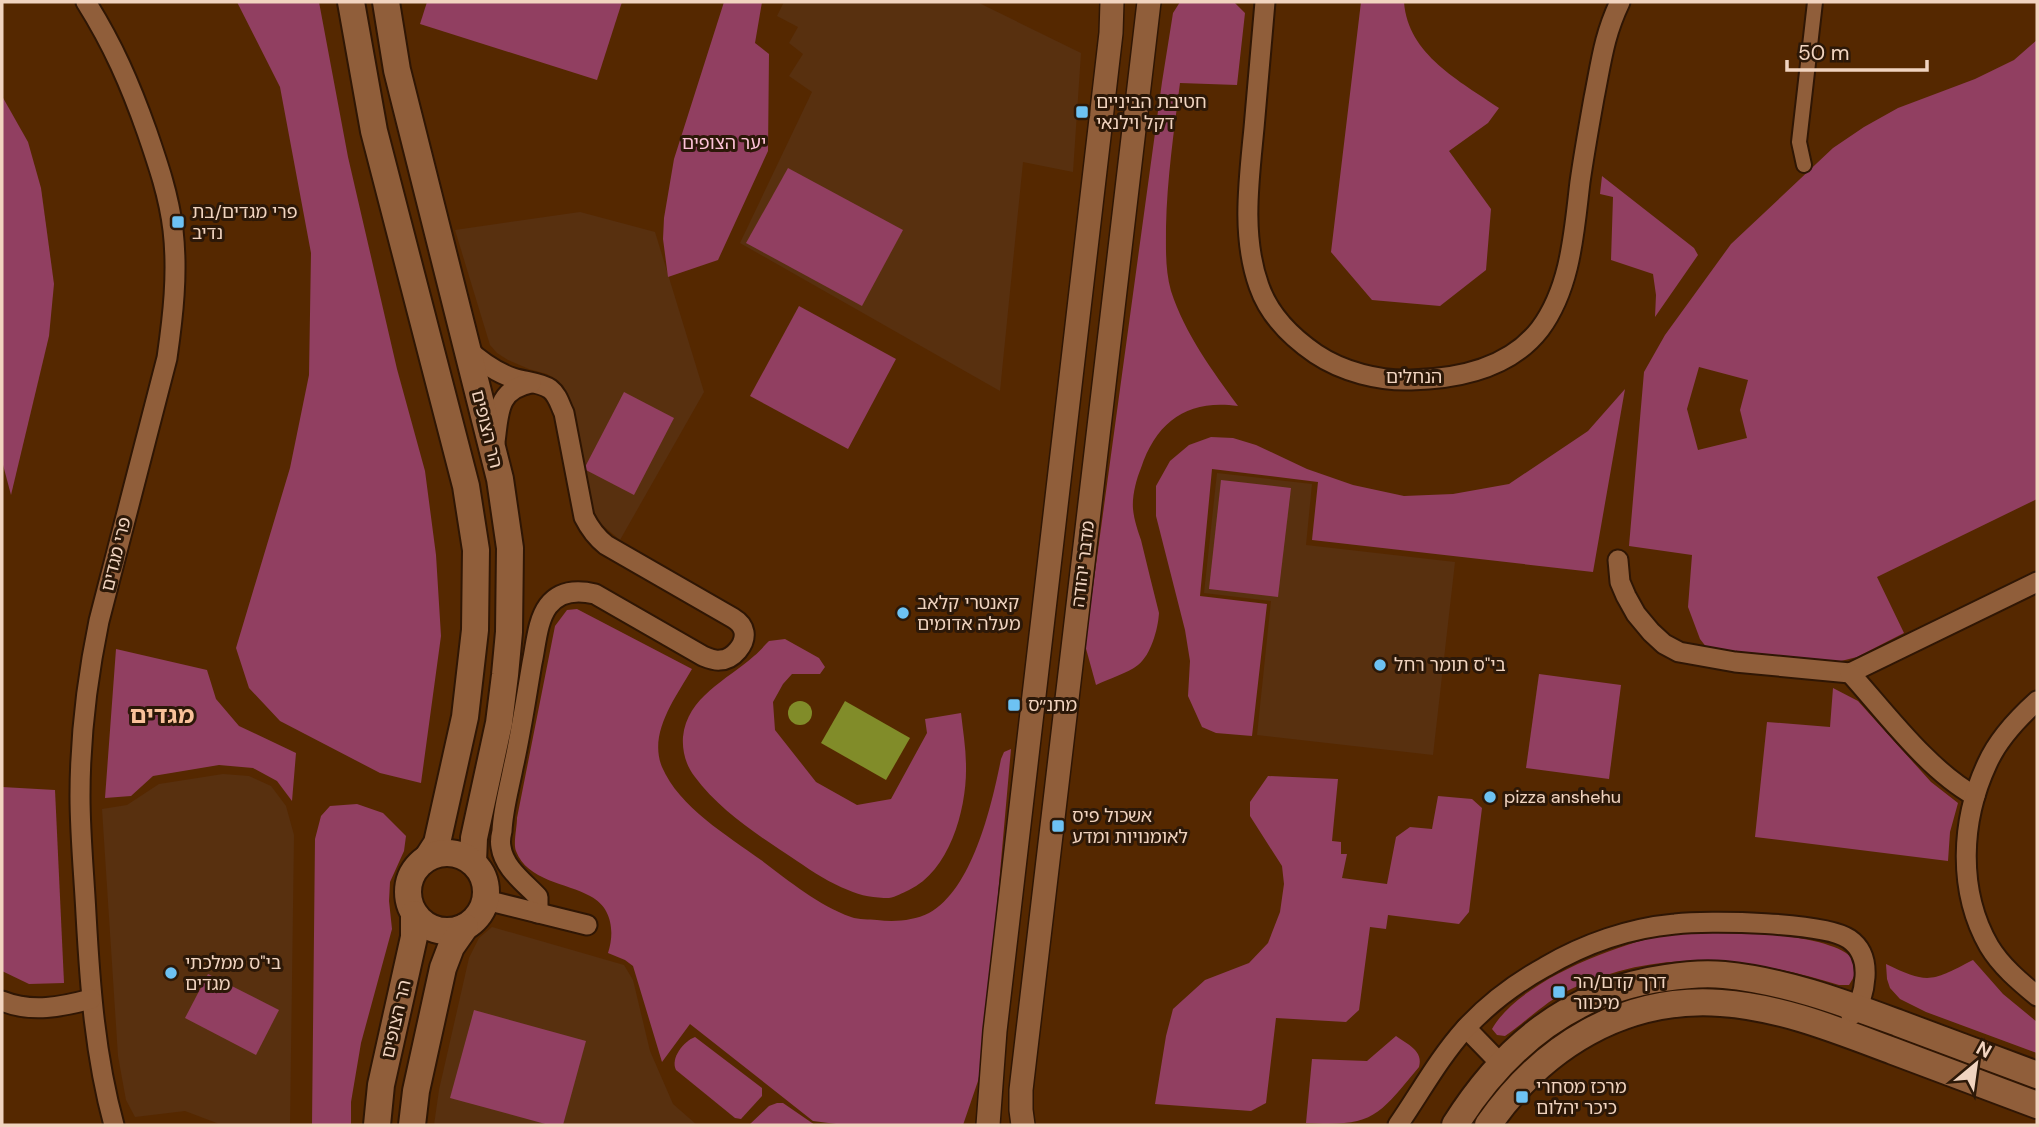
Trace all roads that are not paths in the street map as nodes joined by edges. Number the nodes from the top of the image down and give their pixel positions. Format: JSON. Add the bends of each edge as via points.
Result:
{"nodes":[{"id":1,"x":86,"y":2,"type":"edge"},
{"id":2,"x":351,"y":2,"type":"edge"},
{"id":3,"x":386,"y":2,"type":"edge"},
{"id":4,"x":1112,"y":2,"type":"edge"},
{"id":5,"x":1149,"y":2,"type":"edge"},
{"id":6,"x":1265,"y":2,"type":"edge"},
{"id":7,"x":1620,"y":2,"type":"edge"},
{"id":8,"x":1815,"y":2,"type":"edge"},
{"id":9,"x":1804,"y":165,"type":"dead end"},
{"id":10,"x":466,"y":348,"type":"junction"},
{"id":11,"x":531,"y":383,"type":"junction"},
{"id":12,"x":493,"y":453,"type":"junction"},
{"id":13,"x":1618,"y":560,"type":"dead end"},
{"id":14,"x":2037,"y":582,"type":"edge"},
{"id":15,"x":1850,"y":673,"type":"junction"},
{"id":16,"x":2037,"y":701,"type":"edge"},
{"id":17,"x":1975,"y":796,"type":"junction"},
{"id":18,"x":429,"y":857,"type":"junction"},
{"id":19,"x":473,"y":862,"type":"junction"},
{"id":20,"x":486,"y":900,"type":"junction"},
{"id":21,"x":538,"y":913,"type":"junction"},
{"id":22,"x":414,"y":914,"type":"junction"},
{"id":23,"x":587,"y":925,"type":"dead end"},
{"id":24,"x":465,"y":927,"type":"junction"},
{"id":25,"x":2037,"y":996,"type":"edge"},
{"id":26,"x":91,"y":999,"type":"junction"},
{"id":27,"x":2,"y":1001,"type":"edge"},
{"id":28,"x":1858,"y":1008,"type":"junction"},
{"id":29,"x":1817,"y":1023,"type":"junction"},
{"id":30,"x":1466,"y":1028,"type":"junction"},
{"id":31,"x":1501,"y":1064,"type":"junction"},
{"id":32,"x":2037,"y":1075,"type":"edge"},
{"id":33,"x":2037,"y":1105,"type":"edge"},
{"id":34,"x":114,"y":1125,"type":"edge"},
{"id":35,"x":377,"y":1125,"type":"edge"},
{"id":36,"x":412,"y":1125,"type":"edge"},
{"id":37,"x":988,"y":1125,"type":"edge"},
{"id":38,"x":1023,"y":1125,"type":"edge"},
{"id":39,"x":1398,"y":1125,"type":"edge"},
{"id":40,"x":1455,"y":1125,"type":"edge"},
{"id":41,"x":1488,"y":1125,"type":"edge"}],
"edges":[{"from":1,"to":26,"type":"street","name":"פרי מגדים","via":[[123,68],[156,157],[170,209],[175,273],[167,358],[113,564],[89,678],[80,797]]},
{"from":2,"to":18,"type":"main road","name":"הר הצופים","via":[[374,131],[466,486],[476,550],[475,629],[465,717],[437,843]]},
{"from":3,"to":10,"type":"main road","name":"הר הצופים","via":[[397,70]]},
{"from":4,"to":37,"type":"street","name":"מדבר יהודה"},
{"from":5,"to":38,"type":"street","name":"מדבר יהודה","via":[[1021,1090]]},
{"from":6,"to":7,"type":"street","name":"הנחלים","via":[[1248,219],[1259,288],[1282,325],[1326,361],[1366,375],[1408,380],[1440,379],[1497,363],[1540,329],[1562,281],[1574,236],[1606,36]]},
{"from":8,"to":9,"type":"street","via":[[1799,142]]},
{"from":10,"to":11,"type":"street","via":[[494,369]]},
{"from":10,"to":12,"type":"main road","name":"הר הצופים"},
{"from":11,"to":12,"type":"street","via":[[511,389],[505,396]]},
{"from":11,"to":21,"type":"street","via":[[552,390],[564,413],[579,502],[591,531],[606,545],[733,618],[744,631],[737,651],[720,660],[703,656],[596,594],[568,592],[548,606],[535,648],[500,847],[516,877],[538,897]]},
{"from":12,"to":19,"type":"main road","name":"הר הצופים","via":[[510,548],[509,632],[499,723]]},
{"from":13,"to":15,"type":"street","via":[[1620,582],[1636,614],[1664,644],[1679,652]]},
{"from":14,"to":15,"type":"street"},
{"from":15,"to":17,"type":"street","via":[[1935,768]]},
{"from":16,"to":17,"type":"street","via":[[2002,738]]},
{"from":17,"to":25,"type":"street","via":[[1966,856],[1976,917],[1989,946],[2011,975]]},
{"from":18,"to":19,"type":"main road","via":[[456,853]]},
{"from":18,"to":22,"type":"main road","via":[[410,877],[408,901]]},
{"from":19,"to":20,"type":"main road","via":[[482,873]]},
{"from":20,"to":21,"type":"street"},
{"from":20,"to":24,"type":"main road","via":[[476,919]]},
{"from":21,"to":23,"type":"street"},
{"from":22,"to":24,"type":"main road","via":[[438,931]]},
{"from":22,"to":35,"type":"main road","name":"הר הצופים","via":[[414,937],[381,1085]]},
{"from":24,"to":36,"type":"main road","name":"הר הצופים","via":[[443,968]]},
{"from":26,"to":27,"type":"street","via":[[50,1008]]},
{"from":26,"to":34,"type":"street","name":"פרי מגדים","via":[[97,1052]]},
{"from":28,"to":29,"type":"street","via":[[1844,1021]]},
{"from":28,"to":30,"type":"street","via":[[1865,981],[1864,957],[1851,940],[1824,931],[1711,922],[1675,924],[1607,939],[1546,966]]},
{"from":28,"to":31,"type":"main road","via":[[1787,985],[1751,979],[1701,975],[1652,980],[1604,993],[1567,1011],[1534,1033]]},
{"from":28,"to":32,"type":"main road"},
{"from":29,"to":33,"type":"main road"},
{"from":29,"to":41,"type":"main road","via":[[1720,1003],[1681,1004],[1634,1013],[1552,1054]]},
{"from":30,"to":31,"type":"street"},
{"from":30,"to":39,"type":"street"},
{"from":31,"to":40,"type":"main road"}]}
